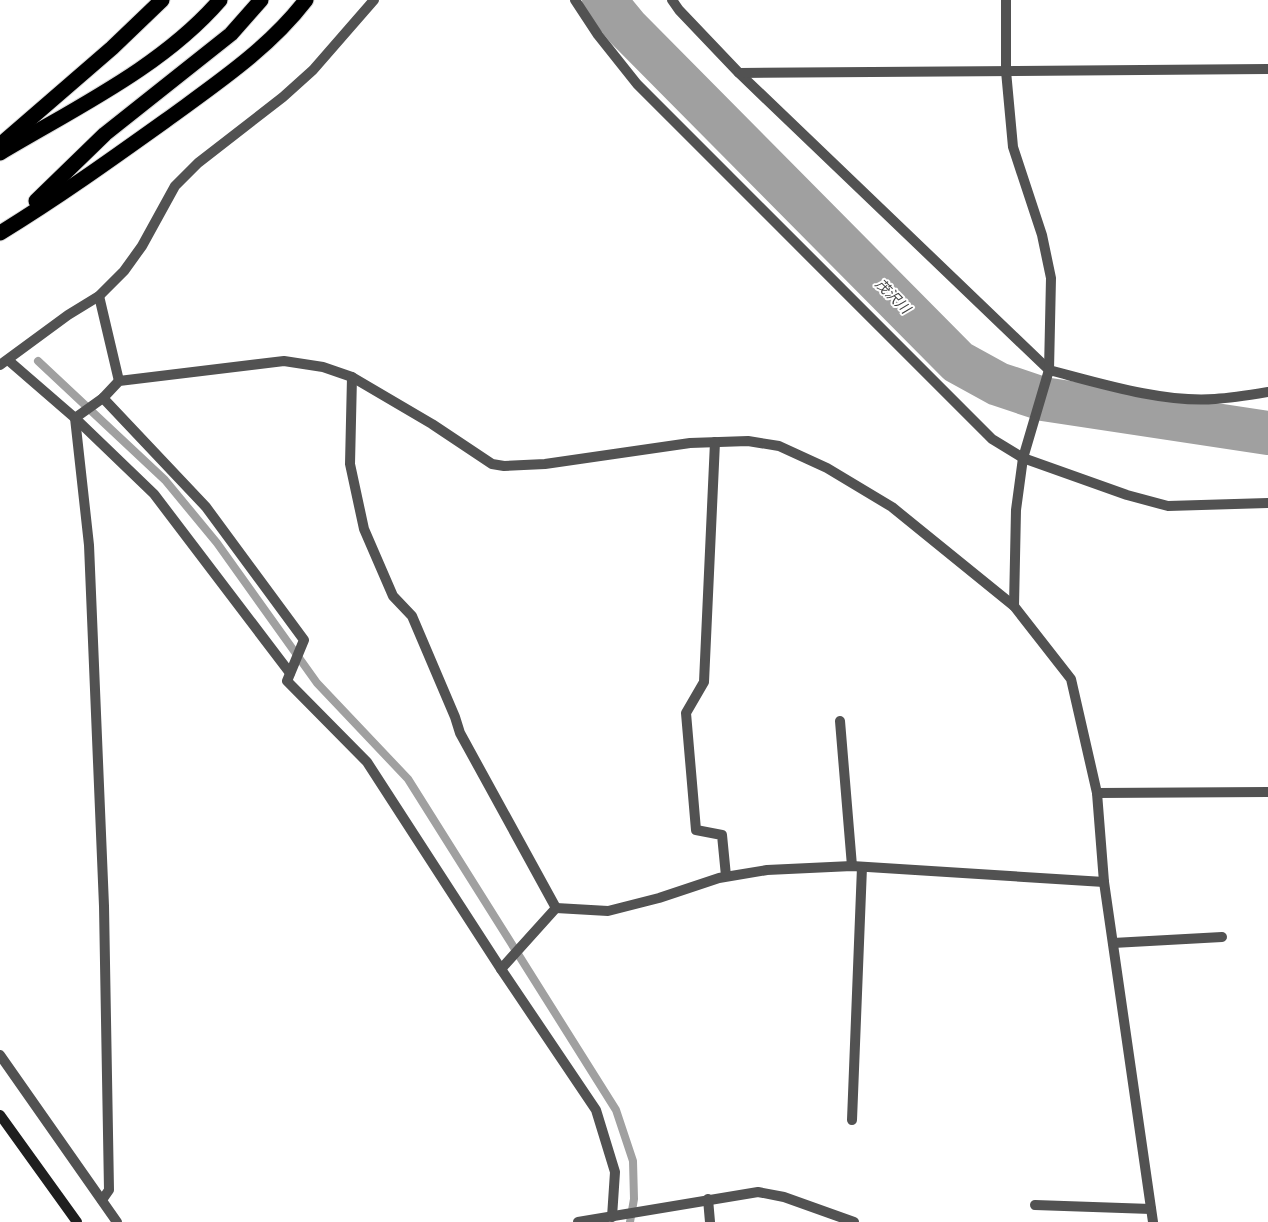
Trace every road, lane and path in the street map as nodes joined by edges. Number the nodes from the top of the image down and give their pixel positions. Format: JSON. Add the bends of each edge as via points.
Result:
{"nodes":[{"id":1,"x":162,"y":0,"type":"edge"},
{"id":2,"x":220,"y":0,"type":"edge"},
{"id":3,"x":262,"y":0,"type":"edge"},
{"id":4,"x":306,"y":0,"type":"edge"},
{"id":5,"x":374,"y":0,"type":"edge"},
{"id":6,"x":575,"y":0,"type":"edge"},
{"id":7,"x":672,"y":0,"type":"edge"},
{"id":8,"x":1006,"y":0,"type":"edge"},
{"id":9,"x":1268,"y":69,"type":"edge"},
{"id":10,"x":1006,"y":71,"type":"junction"},
{"id":11,"x":739,"y":73,"type":"junction"},
{"id":12,"x":0,"y":145,"type":"edge"},
{"id":13,"x":0,"y":153,"type":"edge"},
{"id":14,"x":5,"y":230,"type":"edge"},
{"id":15,"x":99,"y":296,"type":"junction"},
{"id":16,"x":4,"y":363,"type":"edge"},
{"id":17,"x":1049,"y":370,"type":"junction"},
{"id":18,"x":352,"y":377,"type":"junction"},
{"id":19,"x":119,"y":381,"type":"junction"},
{"id":20,"x":1268,"y":392,"type":"edge"},
{"id":21,"x":102,"y":398,"type":"junction"},
{"id":22,"x":76,"y":417,"type":"junction"},
{"id":23,"x":715,"y":442,"type":"junction"},
{"id":24,"x":1023,"y":458,"type":"junction"},
{"id":25,"x":1268,"y":503,"type":"edge"},
{"id":26,"x":1014,"y":606,"type":"junction"},
{"id":27,"x":290,"y":673,"type":"junction"},
{"id":28,"x":840,"y":721,"type":"dead end"},
{"id":29,"x":1268,"y":792,"type":"edge"},
{"id":30,"x":1097,"y":793,"type":"junction"},
{"id":31,"x":857,"y":867,"type":"junction"},
{"id":32,"x":726,"y":876,"type":"junction"},
{"id":33,"x":1104,"y":882,"type":"junction"},
{"id":34,"x":556,"y":908,"type":"junction"},
{"id":35,"x":1222,"y":937,"type":"dead end"},
{"id":36,"x":1113,"y":943,"type":"junction"},
{"id":37,"x":503,"y":966,"type":"junction"},
{"id":38,"x":0,"y":1055,"type":"edge"},
{"id":39,"x":0,"y":1115,"type":"edge"},
{"id":40,"x":852,"y":1120,"type":"dead end"},
{"id":41,"x":708,"y":1199,"type":"junction"},
{"id":42,"x":102,"y":1200,"type":"junction"},
{"id":43,"x":1035,"y":1205,"type":"dead end"},
{"id":44,"x":1151,"y":1209,"type":"junction"},
{"id":45,"x":614,"y":1219,"type":"edge"},
{"id":46,"x":77,"y":1222,"type":"edge"},
{"id":47,"x":117,"y":1222,"type":"edge"},
{"id":48,"x":578,"y":1222,"type":"edge"},
{"id":49,"x":710,"y":1222,"type":"edge"},
{"id":50,"x":854,"y":1222,"type":"edge"},
{"id":51,"x":1152,"y":1222,"type":"edge"}],
"edges":[{"from":1,"to":12,"type":"highway"},
{"from":2,"to":13,"type":"highway","via":[[168,47],[120,81]]},
{"from":3,"to":14,"type":"highway","via":[[231,34],[105,134]]},
{"from":4,"to":14,"type":"highway","via":[[260,50],[140,139]]},
{"from":5,"to":15,"type":"street","via":[[313,70],[198,163],[175,186],[142,246],[124,271]]},
{"from":6,"to":24,"type":"street","via":[[637,84],[992,439]]},
{"from":7,"to":11,"type":"street"},
{"from":8,"to":10,"type":"street"},
{"from":9,"to":10,"type":"street"},
{"from":10,"to":11,"type":"street"},
{"from":10,"to":17,"type":"street","via":[[1013,147],[1042,235],[1050,278]]},
{"from":11,"to":17,"type":"street"},
{"from":15,"to":16,"type":"street"},
{"from":15,"to":19,"type":"street"},
{"from":16,"to":22,"type":"street"},
{"from":17,"to":20,"type":"street","via":[[1109,386],[1178,398],[1214,400]]},
{"from":17,"to":24,"type":"street"},
{"from":18,"to":19,"type":"street","via":[[323,367],[284,361]]},
{"from":18,"to":23,"type":"street","via":[[492,464],[545,464]]},
{"from":18,"to":34,"type":"street","via":[[350,464],[364,529],[393,596],[412,616],[460,733]]},
{"from":19,"to":21,"type":"street"},
{"from":21,"to":22,"type":"street"},
{"from":21,"to":27,"type":"street","via":[[206,508],[304,640]]},
{"from":22,"to":27,"type":"street","via":[[154,494]]},
{"from":22,"to":42,"type":"street","via":[[89,545],[104,906],[109,1190]]},
{"from":23,"to":26,"type":"street","via":[[748,441],[779,446],[827,468],[892,506]]},
{"from":23,"to":32,"type":"street","via":[[704,682],[686,713],[696,830],[722,835]]},
{"from":24,"to":25,"type":"street","via":[[1127,496],[1168,506]]},
{"from":24,"to":26,"type":"street","via":[[1016,510]]},
{"from":26,"to":30,"type":"street","via":[[1071,679]]},
{"from":27,"to":37,"type":"street","via":[[287,681],[367,762]]},
{"from":28,"to":31,"type":"street"},
{"from":29,"to":30,"type":"street"},
{"from":30,"to":33,"type":"street"},
{"from":31,"to":32,"type":"street","via":[[767,870]]},
{"from":31,"to":33,"type":"street"},
{"from":31,"to":40,"type":"street"},
{"from":32,"to":34,"type":"street","via":[[608,911]]},
{"from":33,"to":36,"type":"street"},
{"from":34,"to":37,"type":"street"},
{"from":35,"to":36,"type":"street"},
{"from":36,"to":44,"type":"street"},
{"from":37,"to":45,"type":"street","via":[[596,1110],[615,1172]]},
{"from":38,"to":42,"type":"street"},
{"from":39,"to":46,"type":"street"},
{"from":41,"to":45,"type":"street"},
{"from":41,"to":49,"type":"street"},
{"from":41,"to":50,"type":"street","via":[[758,1192],[784,1197]]},
{"from":42,"to":47,"type":"street"},
{"from":43,"to":44,"type":"street"},
{"from":44,"to":51,"type":"street"},
{"from":45,"to":48,"type":"street"}]}
